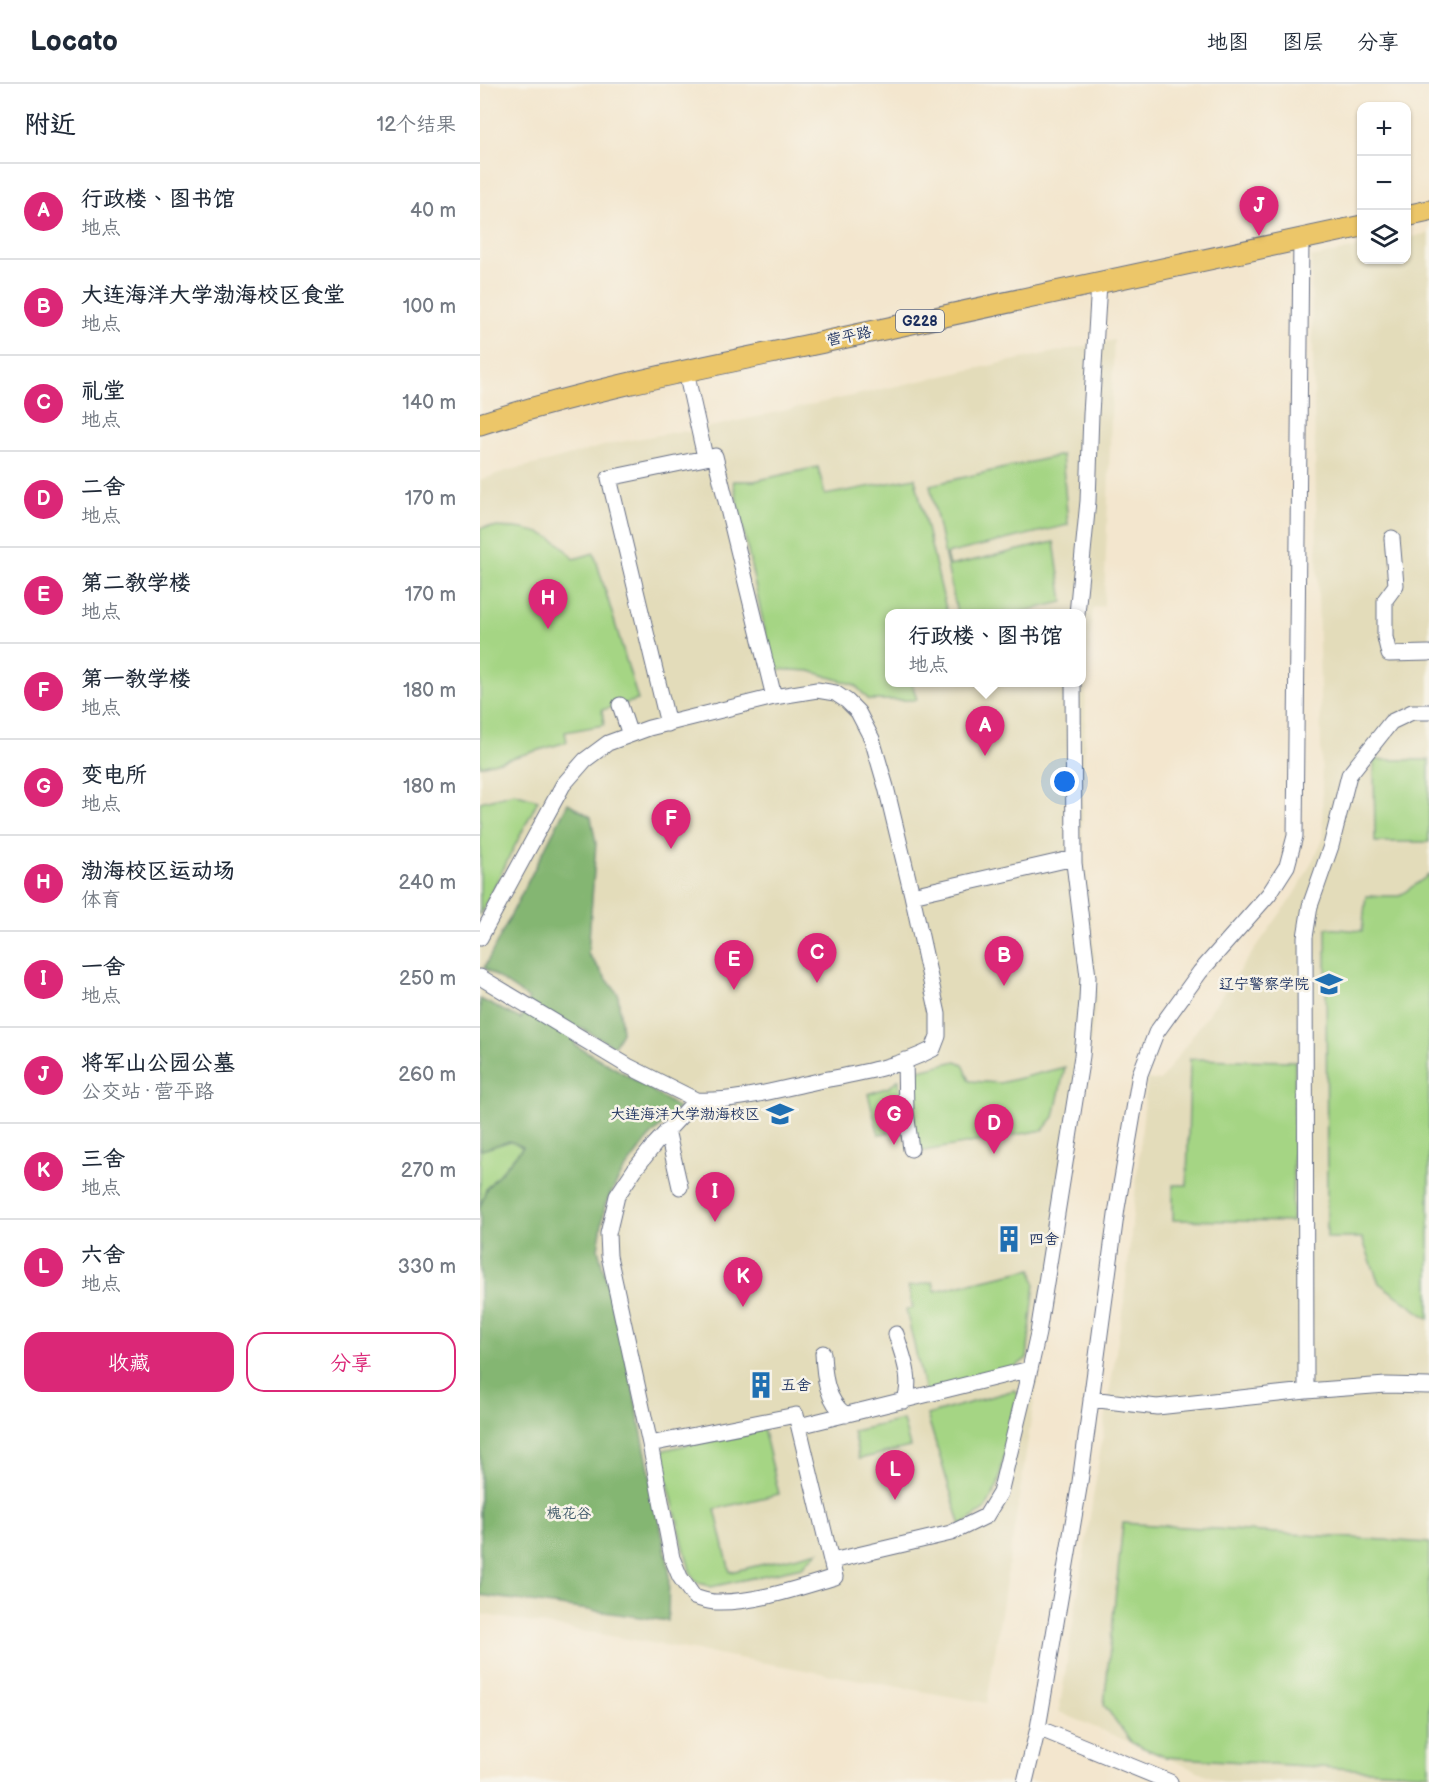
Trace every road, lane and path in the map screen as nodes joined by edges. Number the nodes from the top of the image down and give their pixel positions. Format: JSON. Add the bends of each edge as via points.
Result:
{"nodes":[{"id":1,"x":1429,"y":212,"type":"edge"},
{"id":2,"x":1411,"y":215,"type":"edge"},
{"id":3,"x":1357,"y":227,"type":"edge"},
{"id":4,"x":1301,"y":239,"type":"junction"},
{"id":5,"x":1099,"y":283,"type":"junction"},
{"id":6,"x":686,"y":372,"type":"junction"},
{"id":7,"x":480,"y":424,"type":"edge"},
{"id":8,"x":705,"y":457,"type":"junction"},
{"id":9,"x":1392,"y":538,"type":"dead end"},
{"id":10,"x":1077,"y":609,"type":"edge"},
{"id":11,"x":1429,"y":653,"type":"edge"},
{"id":12,"x":1073,"y":687,"type":"edge"},
{"id":13,"x":774,"y":697,"type":"junction"},
{"id":14,"x":620,"y":705,"type":"dead end"},
{"id":15,"x":1429,"y":712,"type":"edge"},
{"id":16,"x":668,"y":724,"type":"junction"},
{"id":17,"x":630,"y":735,"type":"junction"},
{"id":18,"x":1074,"y":858,"type":"junction"},
{"id":19,"x":912,"y":895,"type":"junction"},
{"id":20,"x":480,"y":938,"type":"edge"},
{"id":21,"x":480,"y":977,"type":"edge"},
{"id":22,"x":905,"y":1060,"type":"junction"},
{"id":23,"x":696,"y":1100,"type":"junction"},
{"id":24,"x":668,"y":1130,"type":"junction"},
{"id":25,"x":911,"y":1149,"type":"dead end"},
{"id":26,"x":680,"y":1187,"type":"dead end"},
{"id":27,"x":896,"y":1334,"type":"dead end"},
{"id":28,"x":823,"y":1353,"type":"dead end"},
{"id":29,"x":1030,"y":1369,"type":"junction"},
{"id":30,"x":1429,"y":1386,"type":"edge"},
{"id":31,"x":1306,"y":1391,"type":"junction"},
{"id":32,"x":1091,"y":1399,"type":"junction"},
{"id":33,"x":904,"y":1401,"type":"junction"},
{"id":34,"x":846,"y":1415,"type":"junction"},
{"id":35,"x":799,"y":1426,"type":"junction"},
{"id":36,"x":650,"y":1444,"type":"junction"},
{"id":37,"x":832,"y":1561,"type":"junction"},
{"id":38,"x":1038,"y":1728,"type":"junction"},
{"id":39,"x":1025,"y":1782,"type":"edge"},
{"id":40,"x":1170,"y":1782,"type":"edge"}],
"edges":[{"from":1,"to":2,"type":"highway"},
{"from":3,"to":4,"type":"highway","name":"营平路","number":"G228"},
{"from":4,"to":5,"type":"highway","name":"营平路","number":"G228"},
{"from":4,"to":32,"type":"street","via":[[1295,836],[1287,866],[1269,894],[1200,972],[1156,1034],[1140,1074]]},
{"from":5,"to":6,"type":"highway","name":"营平路","number":"G228"},
{"from":5,"to":10,"type":"street","via":[[1088,501]]},
{"from":6,"to":7,"type":"highway","name":"营平路","number":"G228","via":[[570,398]]},
{"from":6,"to":8,"type":"street"},
{"from":8,"to":13,"type":"street","via":[[715,456]]},
{"from":8,"to":16,"type":"street","via":[[609,478]]},
{"from":9,"to":11,"type":"street","via":[[1396,585],[1385,600],[1389,654]]},
{"from":12,"to":18,"type":"street"},
{"from":13,"to":16,"type":"street"},
{"from":13,"to":19,"type":"street","via":[[817,690],[835,693],[858,712],[872,739]]},
{"from":14,"to":17,"type":"street"},
{"from":15,"to":31,"type":"street","via":[[1412,712],[1391,722],[1349,775],[1331,846],[1310,906],[1305,937]]},
{"from":16,"to":17,"type":"street"},
{"from":17,"to":20,"type":"street","via":[[608,743],[585,760],[563,785]]},
{"from":18,"to":19,"type":"street"},
{"from":18,"to":29,"type":"street","via":[[1088,977],[1084,1034]]},
{"from":19,"to":22,"type":"street","via":[[938,1014],[938,1036],[933,1049]]},
{"from":21,"to":23,"type":"street","via":[[628,1066]]},
{"from":22,"to":23,"type":"street","via":[[753,1096]]},
{"from":22,"to":25,"type":"street"},
{"from":23,"to":24,"type":"street"},
{"from":24,"to":26,"type":"street"},
{"from":24,"to":36,"type":"street","via":[[617,1196],[608,1234],[609,1256]]},
{"from":27,"to":33,"type":"street","via":[[909,1382]]},
{"from":28,"to":34,"type":"street","via":[[831,1399]]},
{"from":29,"to":33,"type":"street"},
{"from":29,"to":37,"type":"street","via":[[1000,1493],[986,1516],[951,1533]]},
{"from":30,"to":31,"type":"street"},
{"from":31,"to":32,"type":"street","via":[[1157,1407]]},
{"from":32,"to":38,"type":"street"},
{"from":33,"to":34,"type":"street"},
{"from":34,"to":35,"type":"street"},
{"from":35,"to":36,"type":"street","via":[[796,1415]]},
{"from":35,"to":37,"type":"street"},
{"from":36,"to":37,"type":"street","via":[[672,1558],[694,1597],[715,1602],[740,1601],[786,1591],[835,1577]]},
{"from":38,"to":39,"type":"street"},
{"from":38,"to":40,"type":"street"}]}
